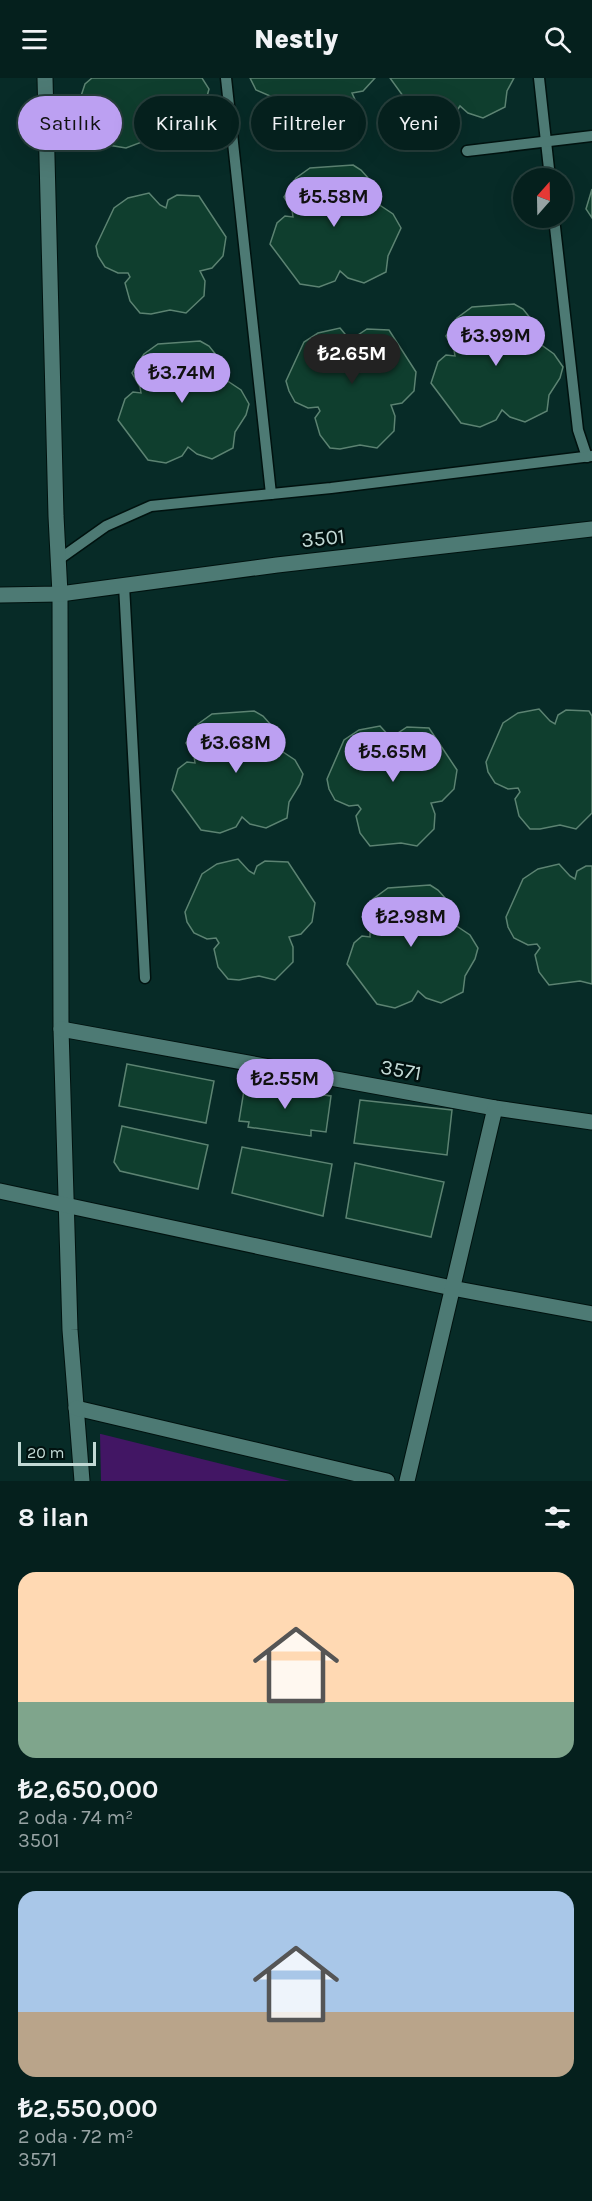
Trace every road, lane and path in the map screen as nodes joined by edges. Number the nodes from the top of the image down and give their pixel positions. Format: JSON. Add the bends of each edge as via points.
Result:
{"nodes":[{"id":1,"x":45,"y":78,"type":"edge"},
{"id":2,"x":226,"y":78,"type":"edge"},
{"id":3,"x":539,"y":78,"type":"edge"},
{"id":4,"x":592,"y":136,"type":"edge"},
{"id":5,"x":546,"y":141,"type":"junction"},
{"id":6,"x":467,"y":151,"type":"dead end"},
{"id":7,"x":549,"y":168,"type":"edge"},
{"id":8,"x":555,"y":228,"type":"edge"},
{"id":9,"x":589,"y":457,"type":"edge"},
{"id":10,"x":271,"y":494,"type":"junction"},
{"id":11,"x":592,"y":529,"type":"edge"},
{"id":12,"x":58,"y":560,"type":"junction"},
{"id":13,"x":124,"y":585,"type":"junction"},
{"id":14,"x":60,"y":594,"type":"junction"},
{"id":15,"x":0,"y":595,"type":"edge"},
{"id":16,"x":145,"y":978,"type":"dead end"},
{"id":17,"x":61,"y":1029,"type":"junction"},
{"id":18,"x":495,"y":1108,"type":"junction"},
{"id":19,"x":592,"y":1122,"type":"edge"},
{"id":20,"x":0,"y":1191,"type":"edge"},
{"id":21,"x":66,"y":1206,"type":"junction"},
{"id":22,"x":452,"y":1288,"type":"junction"},
{"id":23,"x":592,"y":1314,"type":"edge"},
{"id":24,"x":76,"y":1408,"type":"junction"},
{"id":25,"x":82,"y":1481,"type":"edge"},
{"id":26,"x":387,"y":1481,"type":"edge"},
{"id":27,"x":407,"y":1481,"type":"edge"}],
"edges":[{"from":1,"to":12,"type":"street"},
{"from":2,"to":10,"type":"lane"},
{"from":3,"to":5,"type":"lane"},
{"from":4,"to":5,"type":"lane"},
{"from":5,"to":6,"type":"lane"},
{"from":5,"to":7,"type":"lane"},
{"from":8,"to":9,"type":"lane","via":[[578,430]]},
{"from":9,"to":10,"type":"lane"},
{"from":10,"to":12,"type":"lane","via":[[151,506],[106,526]]},
{"from":11,"to":13,"type":"street","name":"3501"},
{"from":12,"to":14,"type":"street"},
{"from":13,"to":14,"type":"street","name":"3501"},
{"from":13,"to":16,"type":"lane"},
{"from":14,"to":15,"type":"street","name":"3501"},
{"from":14,"to":17,"type":"street"},
{"from":17,"to":18,"type":"street","name":"3571"},
{"from":17,"to":21,"type":"street"},
{"from":18,"to":19,"type":"street","name":"3571"},
{"from":18,"to":22,"type":"street"},
{"from":20,"to":21,"type":"street"},
{"from":21,"to":22,"type":"street"},
{"from":21,"to":24,"type":"street"},
{"from":22,"to":23,"type":"street"},
{"from":22,"to":27,"type":"street"},
{"from":24,"to":25,"type":"street"},
{"from":24,"to":26,"type":"street"}]}
